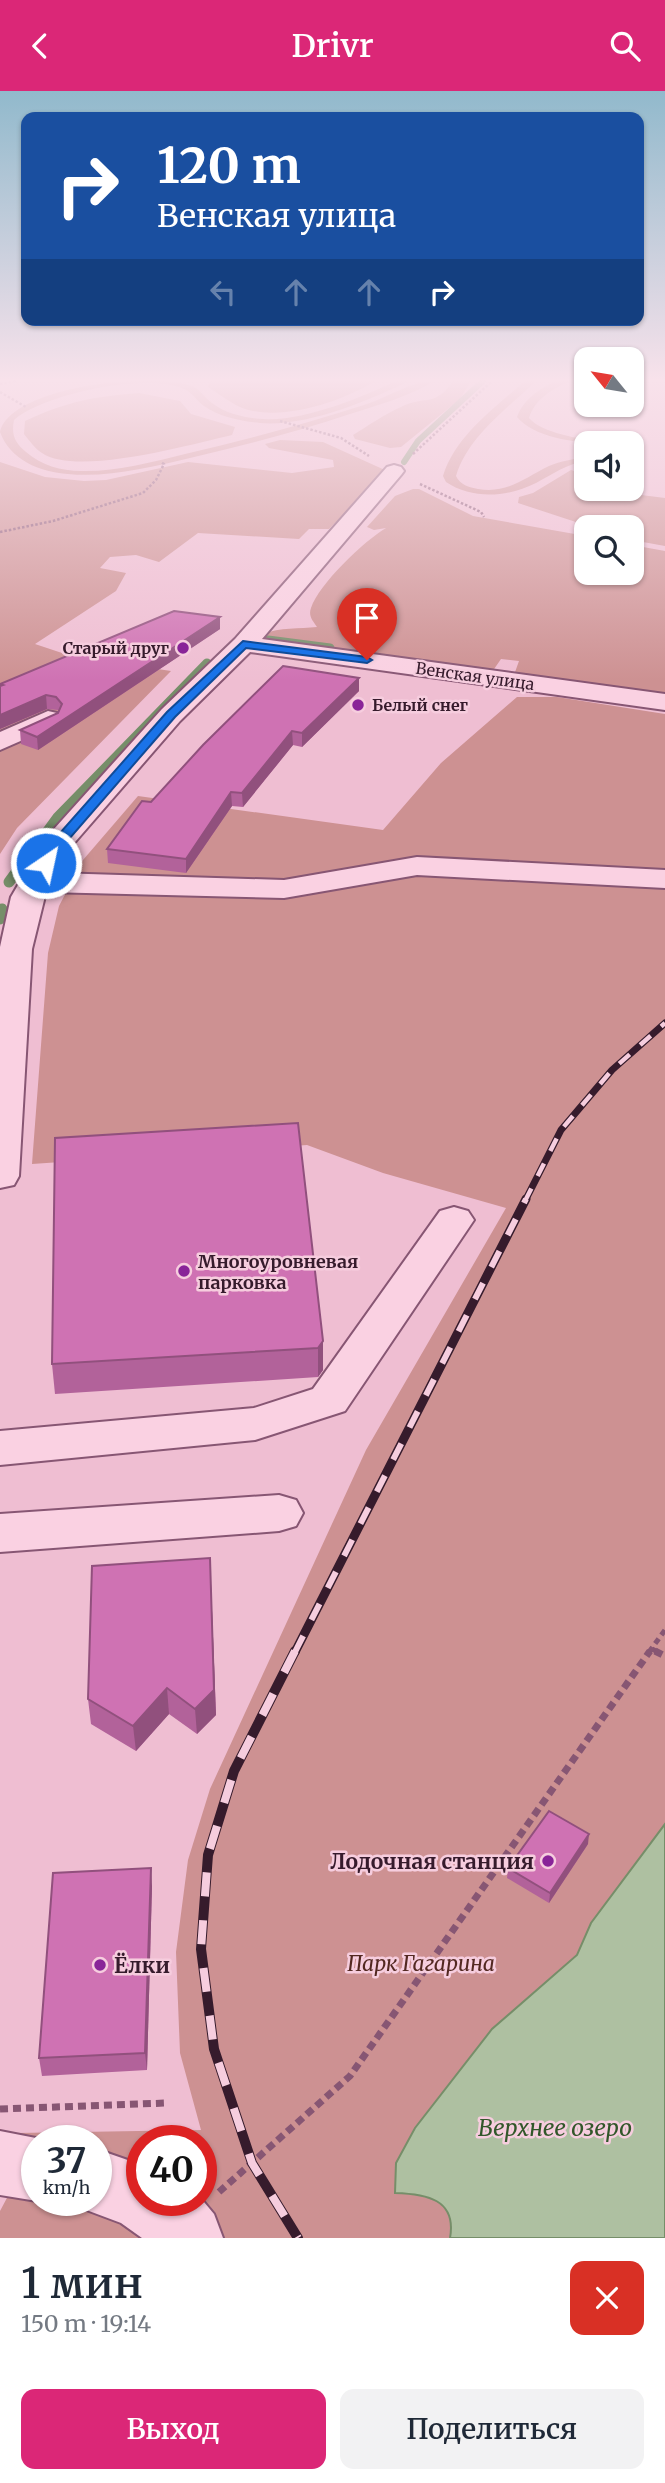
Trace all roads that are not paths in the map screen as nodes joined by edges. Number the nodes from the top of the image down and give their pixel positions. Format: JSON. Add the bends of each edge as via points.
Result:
{"nodes":[{"id":1,"x":385,"y":481,"type":"edge"},
{"id":2,"x":243,"y":644,"type":"junction"},
{"id":3,"x":665,"y":702,"type":"edge"},
{"id":4,"x":48,"y":719,"type":"edge"},
{"id":5,"x":0,"y":742,"type":"edge"},
{"id":6,"x":665,"y":879,"type":"edge"},
{"id":7,"x":21,"y":892,"type":"edge"},
{"id":8,"x":0,"y":1176,"type":"edge"},
{"id":9,"x":454,"y":1220,"type":"dead end"},
{"id":10,"x":0,"y":1448,"type":"edge"},
{"id":11,"x":279,"y":1513,"type":"dead end"},
{"id":12,"x":0,"y":1533,"type":"edge"},
{"id":13,"x":0,"y":2163,"type":"edge"},
{"id":14,"x":21,"y":2166,"type":"edge"}],
"edges":[{"from":1,"to":2,"type":"street"},
{"from":2,"to":3,"type":"street","name":"Венская улица","via":[[509,668]]},
{"from":2,"to":7,"type":"street","via":[[171,715],[56,845]]},
{"from":4,"to":5,"type":"street"},
{"from":6,"to":7,"type":"street","via":[[416,866],[284,889]]},
{"from":7,"to":8,"type":"street"},
{"from":9,"to":10,"type":"street","via":[[329,1400],[255,1424]]},
{"from":11,"to":12,"type":"street"},
{"from":13,"to":14,"type":"street"}]}
